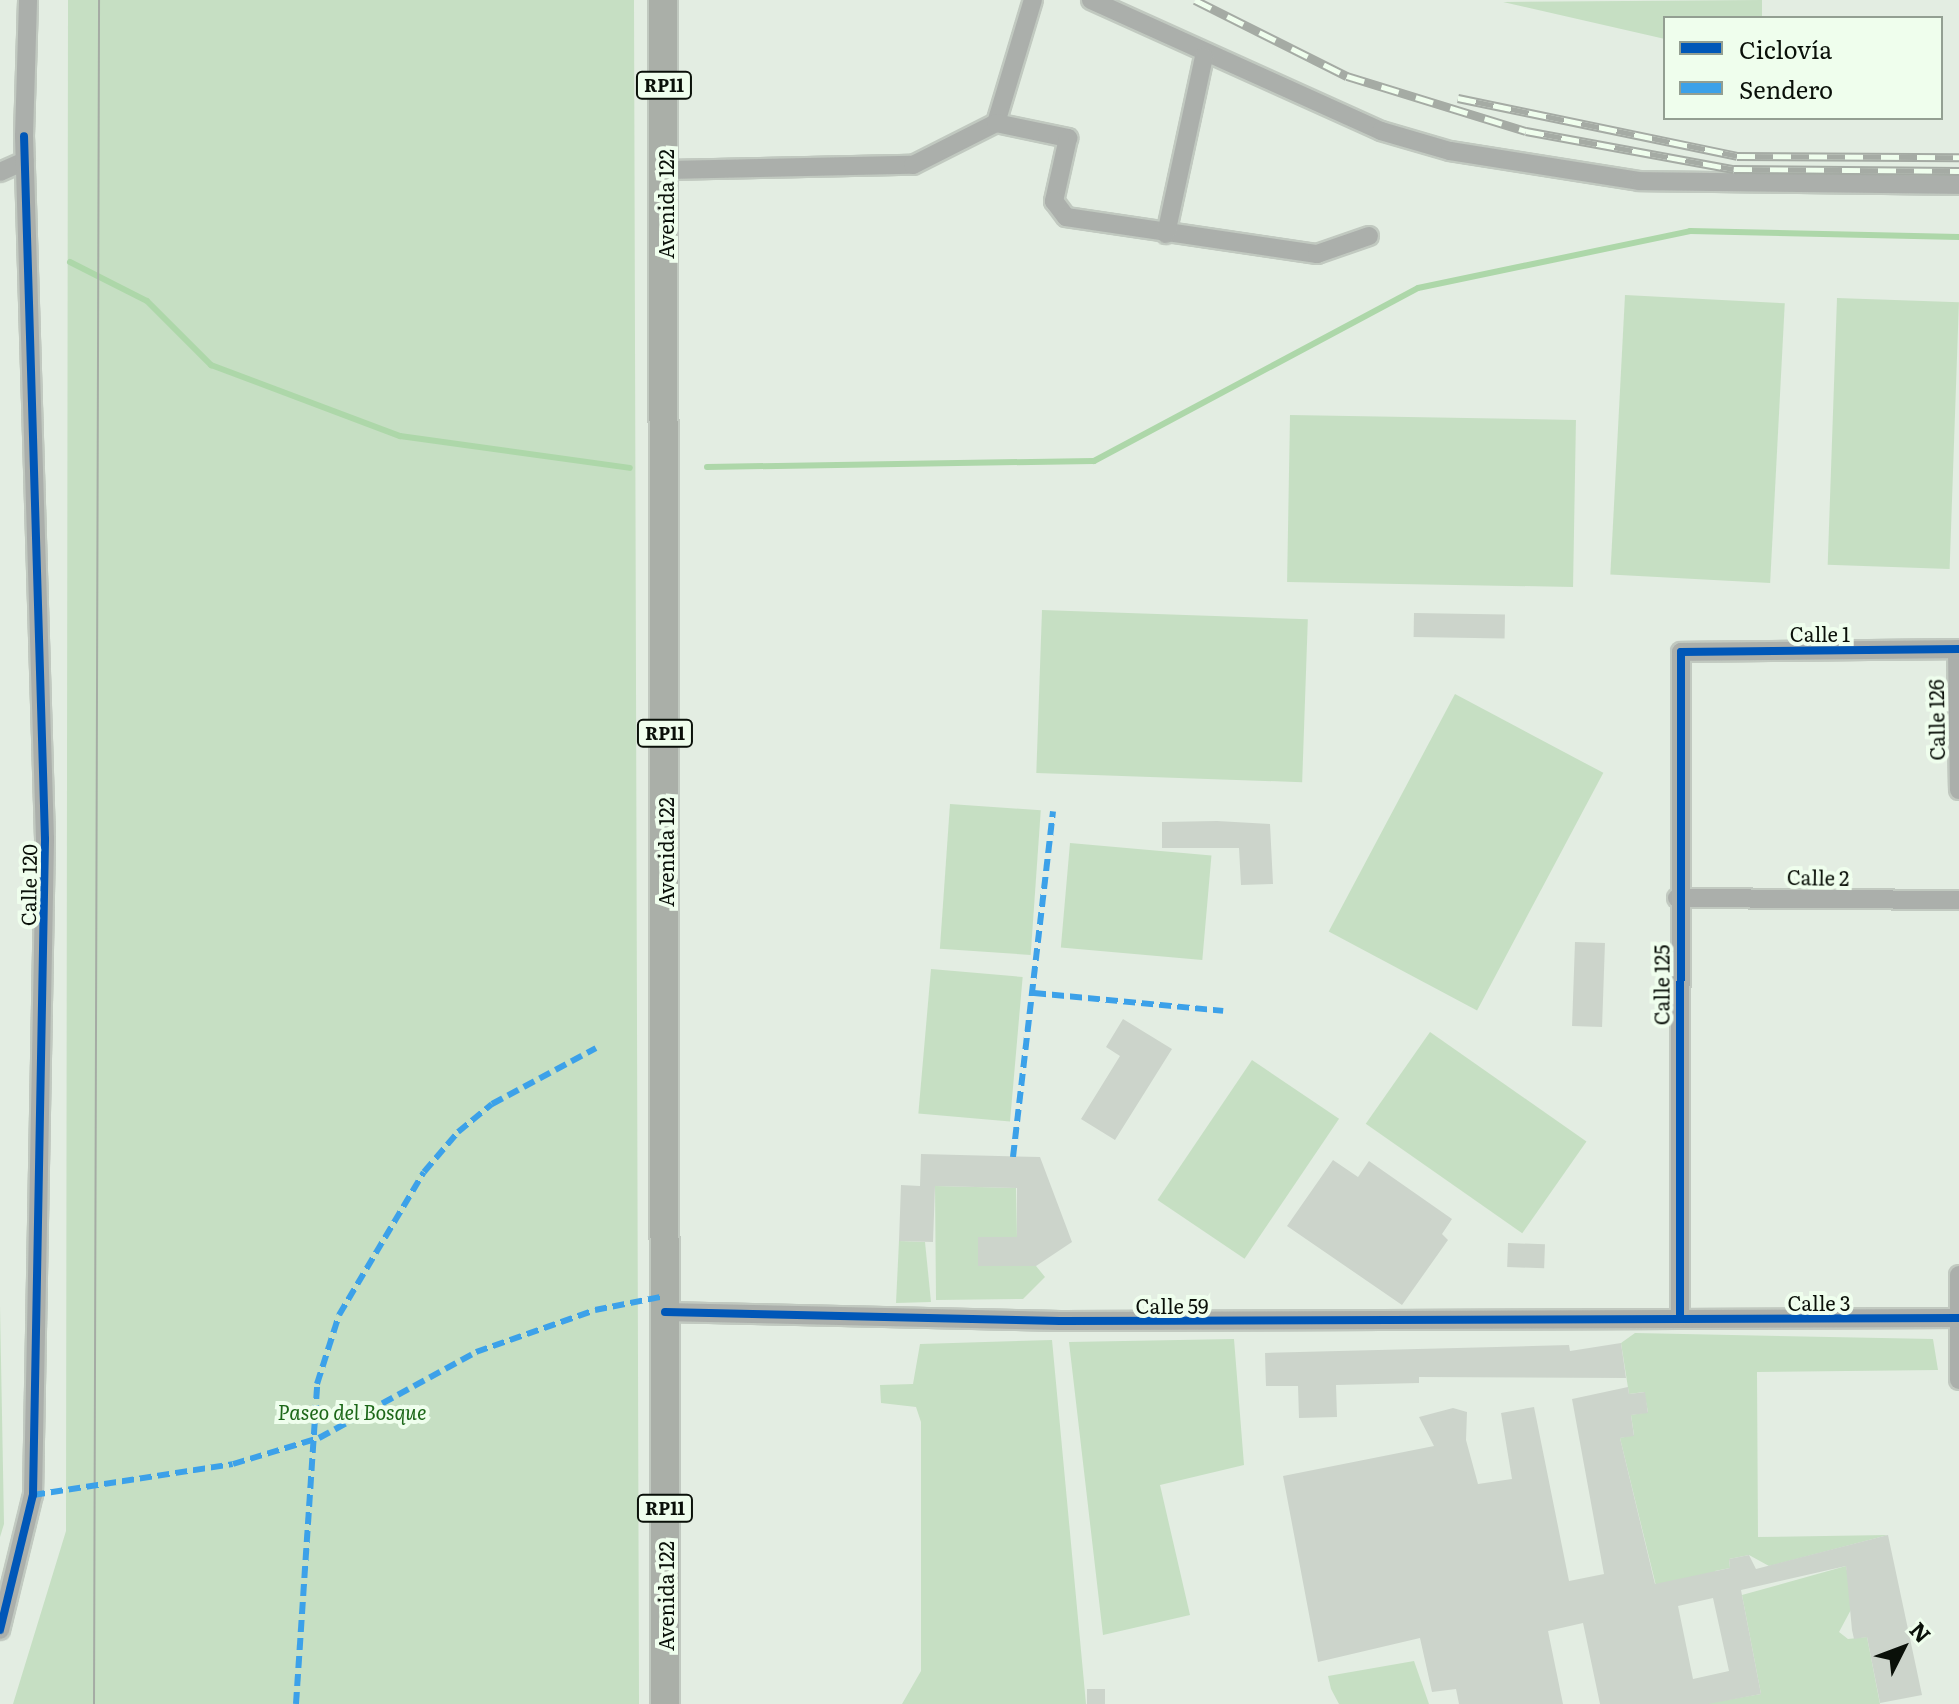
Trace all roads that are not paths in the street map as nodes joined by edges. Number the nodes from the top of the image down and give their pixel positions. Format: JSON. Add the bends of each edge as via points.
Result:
{"nodes":[{"id":1,"x":28,"y":0,"type":"edge"},
{"id":2,"x":663,"y":0,"type":"edge"},
{"id":3,"x":1033,"y":0,"type":"edge"},
{"id":4,"x":1091,"y":0,"type":"edge"},
{"id":5,"x":1204,"y":57,"type":"junction"},
{"id":6,"x":996,"y":123,"type":"junction"},
{"id":7,"x":25,"y":161,"type":"junction"},
{"id":8,"x":665,"y":170,"type":"junction"},
{"id":9,"x":0,"y":172,"type":"edge"},
{"id":10,"x":1959,"y":185,"type":"edge"},
{"id":11,"x":1166,"y":234,"type":"junction"},
{"id":12,"x":1369,"y":236,"type":"dead end"},
{"id":13,"x":1958,"y":649,"type":"edge"},
{"id":14,"x":1681,"y":652,"type":"joint"},
{"id":15,"x":1959,"y":790,"type":"edge"},
{"id":16,"x":1677,"y":898,"type":"junction"},
{"id":17,"x":1959,"y":900,"type":"edge"},
{"id":18,"x":1959,"y":1275,"type":"edge"},
{"id":19,"x":665,"y":1312,"type":"junction"},
{"id":20,"x":1680,"y":1317,"type":"junction"},
{"id":21,"x":1959,"y":1318,"type":"edge"},
{"id":22,"x":1959,"y":1380,"type":"edge"},
{"id":23,"x":0,"y":1630,"type":"edge"},
{"id":24,"x":665,"y":1704,"type":"edge"}],
"edges":[{"from":1,"to":7,"type":"street","name":"Calle 120"},
{"from":2,"to":8,"type":"highway","name":"Avenida 122","number":"RP11"},
{"from":3,"to":6,"type":"street"},
{"from":4,"to":5,"type":"street"},
{"from":5,"to":10,"type":"street","via":[[1381,131],[1509,161],[1639,181]]},
{"from":5,"to":11,"type":"street"},
{"from":6,"to":8,"type":"street","via":[[913,165]]},
{"from":6,"to":11,"type":"street","via":[[1068,138],[1057,213]]},
{"from":7,"to":9,"type":"street"},
{"from":7,"to":23,"type":"street","name":"Calle 120","via":[[43,919],[33,1495]]},
{"from":8,"to":19,"type":"highway","name":"Avenida 122","number":"RP11"},
{"from":11,"to":12,"type":"street","via":[[1317,254]]},
{"from":13,"to":14,"type":"street","name":"Calle 1"},
{"from":13,"to":15,"type":"street","name":"Calle 126"},
{"from":14,"to":16,"type":"street","name":"Calle 125"},
{"from":16,"to":17,"type":"street","name":"Calle 2"},
{"from":16,"to":20,"type":"street","name":"Calle 125"},
{"from":18,"to":21,"type":"street"},
{"from":19,"to":20,"type":"street","name":"Calle 59","via":[[1060,1321]]},
{"from":19,"to":24,"type":"highway","name":"Avenida 122","number":"RP11"},
{"from":20,"to":21,"type":"street","name":"Calle 3"},
{"from":21,"to":22,"type":"street"}]}
